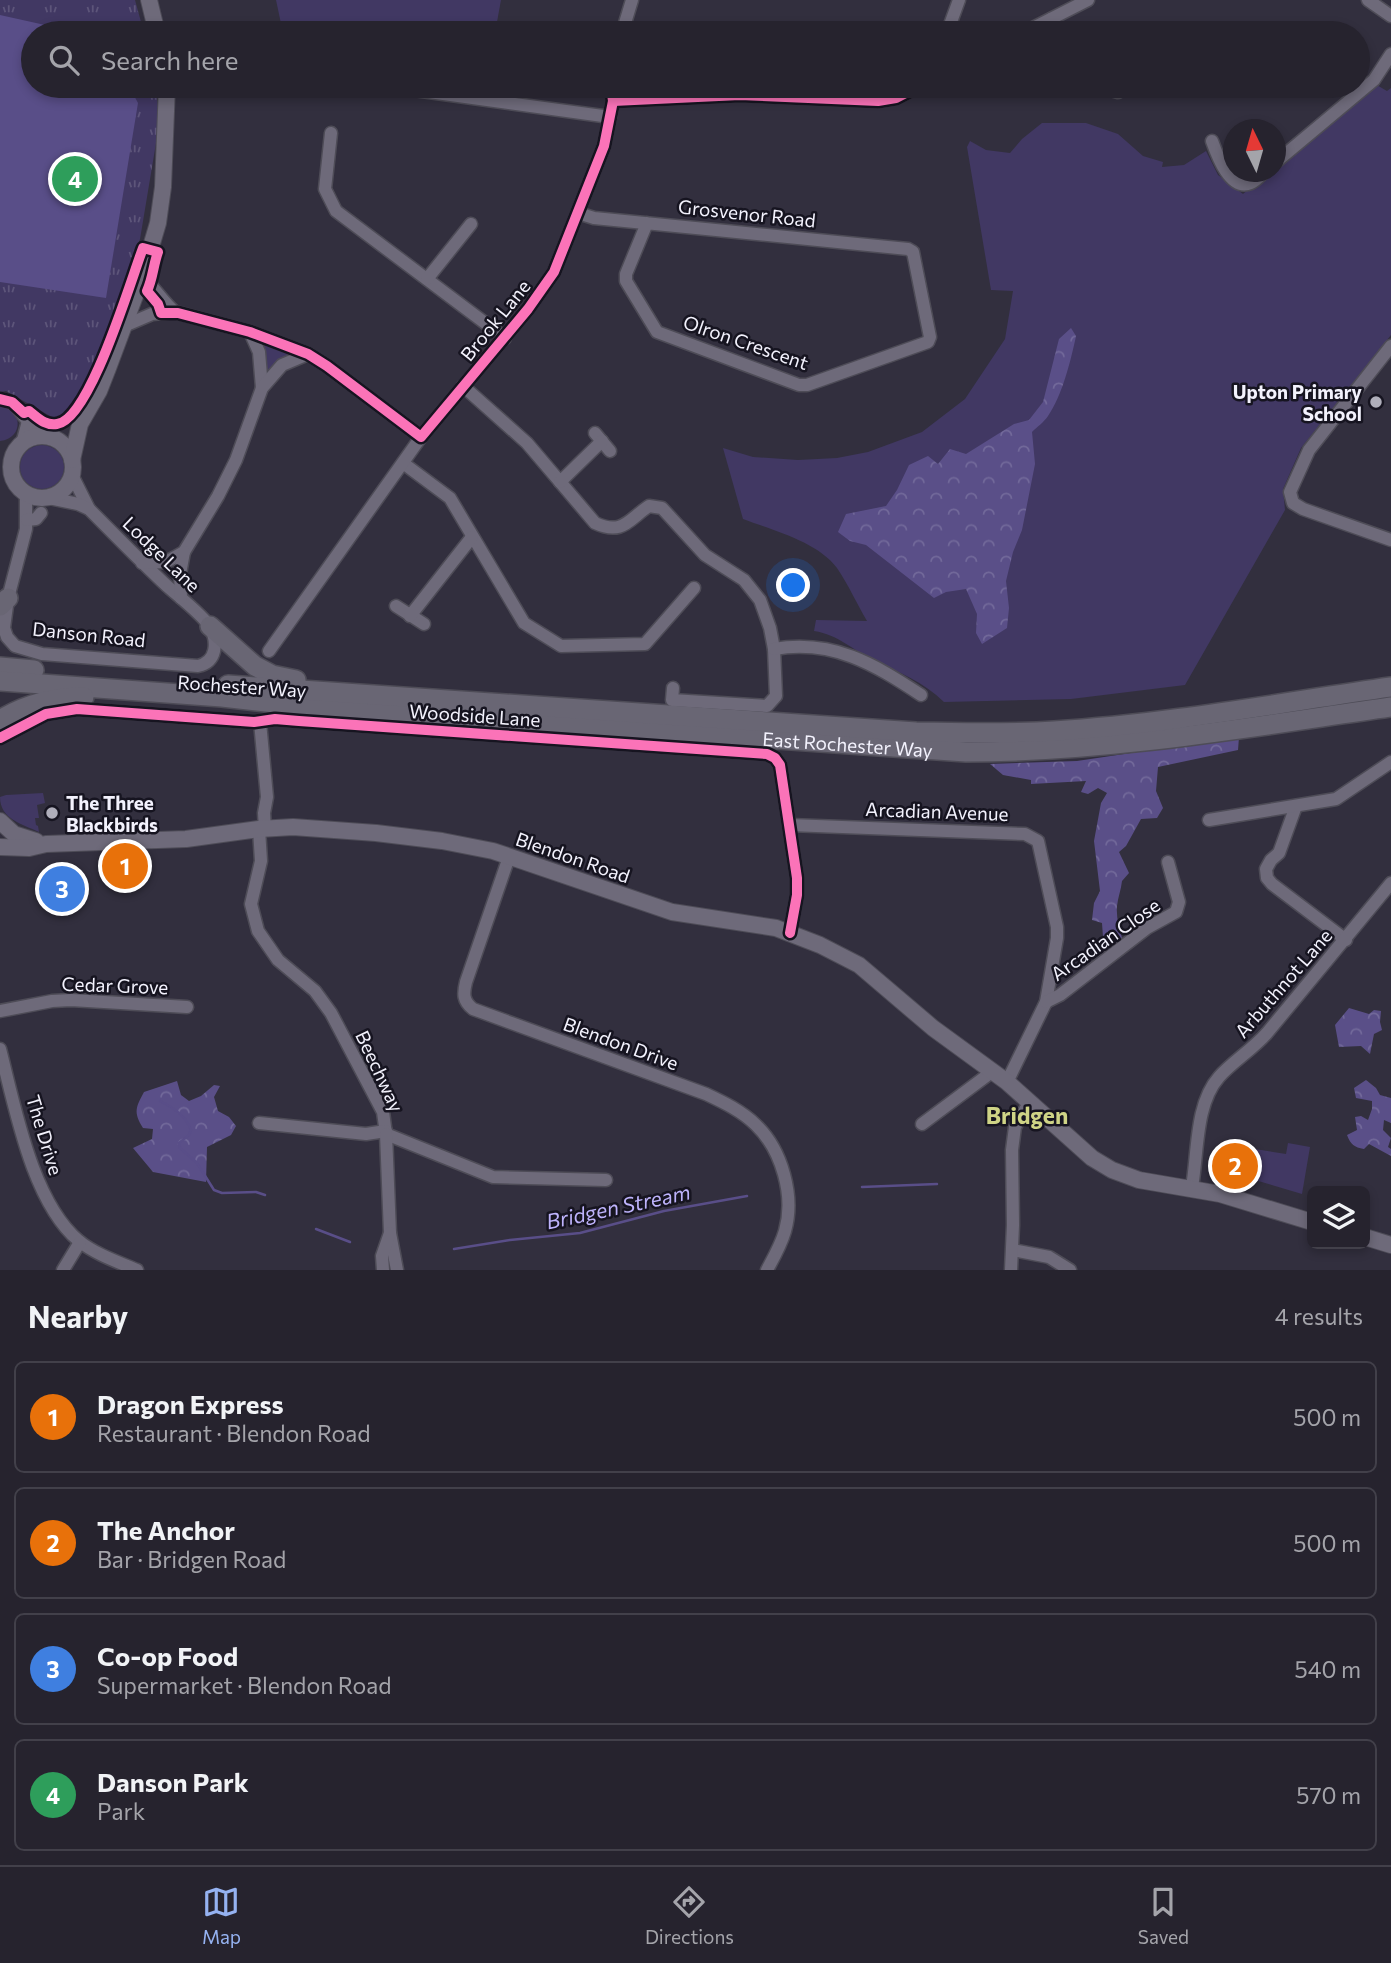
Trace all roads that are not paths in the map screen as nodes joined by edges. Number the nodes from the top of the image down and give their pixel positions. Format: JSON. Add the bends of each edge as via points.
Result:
{"nodes":[{"id":1,"x":149,"y":0,"type":"edge"},
{"id":2,"x":632,"y":0,"type":"edge"},
{"id":3,"x":959,"y":0,"type":"edge"},
{"id":4,"x":1088,"y":0,"type":"edge"},
{"id":5,"x":1368,"y":0,"type":"edge"},
{"id":6,"x":1391,"y":16,"type":"edge"},
{"id":7,"x":1051,"y":19,"type":"joint"},
{"id":8,"x":154,"y":21,"type":"edge"},
{"id":9,"x":626,"y":21,"type":"edge"},
{"id":10,"x":951,"y":21,"type":"edge"},
{"id":11,"x":1047,"y":21,"type":"edge"},
{"id":12,"x":1391,"y":54,"type":"edge"},
{"id":13,"x":1370,"y":83,"type":"edge"},
{"id":14,"x":167,"y":98,"type":"edge"},
{"id":15,"x":472,"y":98,"type":"edge"},
{"id":16,"x":612,"y":98,"type":"edge"},
{"id":17,"x":686,"y":98,"type":"edge"},
{"id":18,"x":809,"y":98,"type":"edge"},
{"id":19,"x":892,"y":98,"type":"edge"},
{"id":20,"x":1352,"y":98,"type":"edge"},
{"id":21,"x":613,"y":102,"type":"junction"},
{"id":22,"x":610,"y":117,"type":"junction"},
{"id":23,"x":331,"y":133,"type":"dead end"},
{"id":24,"x":1212,"y":141,"type":"dead end"},
{"id":25,"x":1286,"y":154,"type":"edge"},
{"id":26,"x":1223,"y":168,"type":"edge"},
{"id":27,"x":578,"y":213,"type":"junction"},
{"id":28,"x":647,"y":223,"type":"junction"},
{"id":29,"x":471,"y":224,"type":"dead end"},
{"id":30,"x":913,"y":252,"type":"joint"},
{"id":31,"x":142,"y":277,"type":"junction"},
{"id":32,"x":427,"y":279,"type":"junction"},
{"id":33,"x":175,"y":312,"type":"junction"},
{"id":34,"x":124,"y":326,"type":"junction"},
{"id":35,"x":250,"y":332,"type":"junction"},
{"id":36,"x":505,"y":338,"type":"junction"},
{"id":37,"x":1391,"y":346,"type":"edge"},
{"id":38,"x":308,"y":354,"type":"junction"},
{"id":39,"x":463,"y":386,"type":"junction"},
{"id":40,"x":262,"y":388,"type":"junction"},
{"id":41,"x":0,"y":399,"type":"edge"},
{"id":42,"x":28,"y":421,"type":"junction"},
{"id":43,"x":80,"y":424,"type":"junction"},
{"id":44,"x":46,"y":437,"type":"junction"},
{"id":45,"x":421,"y":438,"type":"junction"},
{"id":46,"x":603,"y":442,"type":"dead end"},
{"id":47,"x":20,"y":447,"type":"junction"},
{"id":48,"x":0,"y":452,"type":"edge"},
{"id":49,"x":403,"y":463,"type":"junction"},
{"id":50,"x":72,"y":468,"type":"junction"},
{"id":51,"x":0,"y":473,"type":"edge"},
{"id":52,"x":560,"y":482,"type":"junction"},
{"id":53,"x":20,"y":488,"type":"junction"},
{"id":54,"x":45,"y":505,"type":"junction"},
{"id":55,"x":89,"y":509,"type":"junction"},
{"id":56,"x":27,"y":520,"type":"junction"},
{"id":57,"x":472,"y":537,"type":"junction"},
{"id":58,"x":1391,"y":540,"type":"edge"},
{"id":59,"x":184,"y":552,"type":"junction"},
{"id":60,"x":142,"y":563,"type":"junction"},
{"id":61,"x":694,"y":588,"type":"dead end"},
{"id":62,"x":181,"y":598,"type":"junction"},
{"id":63,"x":4,"y":602,"type":"edge"},
{"id":64,"x":396,"y":606,"type":"dead end"},
{"id":65,"x":410,"y":616,"type":"junction"},
{"id":66,"x":424,"y":624,"type":"dead end"},
{"id":67,"x":210,"y":626,"type":"junction"},
{"id":68,"x":774,"y":649,"type":"junction"},
{"id":69,"x":269,"y":650,"type":"dead end"},
{"id":70,"x":0,"y":667,"type":"edge"},
{"id":71,"x":0,"y":681,"type":"edge"},
{"id":72,"x":1391,"y":687,"type":"edge"},
{"id":73,"x":673,"y":688,"type":"dead end"},
{"id":74,"x":922,"y":695,"type":"dead end"},
{"id":75,"x":484,"y":702,"type":"junction"},
{"id":76,"x":302,"y":706,"type":"junction"},
{"id":77,"x":1391,"y":707,"type":"edge"},
{"id":78,"x":0,"y":720,"type":"edge"},
{"id":79,"x":260,"y":722,"type":"junction"},
{"id":80,"x":0,"y":737,"type":"edge"},
{"id":81,"x":1391,"y":762,"type":"edge"},
{"id":82,"x":1296,"y":806,"type":"junction"},
{"id":83,"x":1209,"y":820,"type":"dead end"},
{"id":84,"x":0,"y":821,"type":"edge"},
{"id":85,"x":790,"y":825,"type":"junction"},
{"id":86,"x":262,"y":829,"type":"junction"},
{"id":87,"x":46,"y":844,"type":"junction"},
{"id":88,"x":0,"y":847,"type":"edge"},
{"id":89,"x":509,"y":857,"type":"junction"},
{"id":90,"x":1168,"y":862,"type":"dead end"},
{"id":91,"x":1391,"y":883,"type":"edge"},
{"id":92,"x":790,"y":933,"type":"junction"},
{"id":93,"x":1346,"y":940,"type":"junction"},
{"id":94,"x":1046,"y":1002,"type":"junction"},
{"id":95,"x":187,"y":1007,"type":"dead end"},
{"id":96,"x":0,"y":1011,"type":"edge"},
{"id":97,"x":0,"y":1049,"type":"edge"},
{"id":98,"x":993,"y":1071,"type":"junction"},
{"id":99,"x":1007,"y":1082,"type":"junction"},
{"id":100,"x":1029,"y":1103,"type":"junction"},
{"id":101,"x":259,"y":1123,"type":"dead end"},
{"id":102,"x":922,"y":1124,"type":"dead end"},
{"id":103,"x":386,"y":1132,"type":"junction"},
{"id":104,"x":606,"y":1180,"type":"dead end"},
{"id":105,"x":1192,"y":1187,"type":"junction"},
{"id":106,"x":1307,"y":1221,"type":"edge"},
{"id":107,"x":390,"y":1233,"type":"junction"},
{"id":108,"x":1370,"y":1239,"type":"edge"},
{"id":109,"x":80,"y":1242,"type":"junction"},
{"id":110,"x":1391,"y":1245,"type":"edge"},
{"id":111,"x":1013,"y":1250,"type":"junction"},
{"id":112,"x":63,"y":1270,"type":"edge"},
{"id":113,"x":137,"y":1270,"type":"edge"},
{"id":114,"x":383,"y":1270,"type":"edge"},
{"id":115,"x":397,"y":1270,"type":"edge"},
{"id":116,"x":767,"y":1270,"type":"edge"},
{"id":117,"x":1011,"y":1270,"type":"edge"},
{"id":118,"x":1070,"y":1270,"type":"edge"}],
"edges":[{"from":1,"to":8,"type":"main road"},
{"from":2,"to":9,"type":"street"},
{"from":3,"to":10,"type":"street"},
{"from":4,"to":7,"type":"street"},
{"from":5,"to":6,"type":"street"},
{"from":7,"to":11,"type":"street"},
{"from":12,"to":13,"type":"street"},
{"from":14,"to":31,"type":"main road","via":[[163,187]]},
{"from":15,"to":22,"type":"street"},
{"from":16,"to":21,"type":"street","name":"Brook Lane"},
{"from":17,"to":21,"type":"street"},
{"from":18,"to":19,"type":"street"},
{"from":20,"to":25,"type":"street"},
{"from":21,"to":22,"type":"street","name":"Brook Lane"},
{"from":22,"to":27,"type":"street","name":"Brook Lane"},
{"from":23,"to":32,"type":"street","via":[[325,189],[336,211]]},
{"from":24,"to":26,"type":"street"},
{"from":27,"to":28,"type":"street","name":"Grosvenor Road"},
{"from":27,"to":36,"type":"street","name":"Brook Lane","via":[[554,272]]},
{"from":28,"to":30,"type":"street","name":"Grosvenor Road"},
{"from":28,"to":30,"type":"street","name":"Olron Crescent","via":[[626,281],[652,327],[799,385],[928,342]]},
{"from":29,"to":32,"type":"street"},
{"from":31,"to":33,"type":"street"},
{"from":31,"to":34,"type":"main road"},
{"from":32,"to":36,"type":"street"},
{"from":33,"to":34,"type":"street","via":[[152,314]]},
{"from":33,"to":35,"type":"street"},
{"from":34,"to":43,"type":"main road","via":[[99,391]]},
{"from":35,"to":38,"type":"street"},
{"from":35,"to":40,"type":"street","via":[[259,352]]},
{"from":36,"to":39,"type":"street","name":"Brook Lane"},
{"from":37,"to":58,"type":"street","via":[[1309,450],[1290,492],[1293,503],[1303,509]]},
{"from":38,"to":40,"type":"street","via":[[282,365]]},
{"from":38,"to":45,"type":"street"},
{"from":39,"to":45,"type":"street","name":"Brook Lane"},
{"from":39,"to":52,"type":"street","via":[[523,439]]},
{"from":40,"to":59,"type":"street","via":[[236,460]]},
{"from":41,"to":42,"type":"street","via":[[19,407]]},
{"from":42,"to":44,"type":"street"},
{"from":42,"to":47,"type":"street"},
{"from":43,"to":44,"type":"main road"},
{"from":43,"to":50,"type":"main road"},
{"from":44,"to":47,"type":"main road","via":[[31,439]]},
{"from":44,"to":50,"type":"main road","via":[[63,445]]},
{"from":45,"to":49,"type":"street","name":"Brook Lane"},
{"from":46,"to":52,"type":"street"},
{"from":47,"to":48,"type":"main road"},
{"from":47,"to":53,"type":"main road","via":[[11,466]]},
{"from":49,"to":57,"type":"street","via":[[450,498]]},
{"from":49,"to":69,"type":"street","name":"Brook Lane"},
{"from":50,"to":54,"type":"main road","via":[[62,491]]},
{"from":50,"to":55,"type":"street","name":"Lodge Lane"},
{"from":51,"to":53,"type":"main road"},
{"from":52,"to":68,"type":"street","via":[[590,519],[603,526],[625,525],[649,506],[662,508],[705,555],[744,580],[760,600]]},
{"from":53,"to":54,"type":"main road"},
{"from":53,"to":56,"type":"street","name":"Danson Road"},
{"from":54,"to":55,"type":"street","name":"Lodge Lane","via":[[78,504]]},
{"from":54,"to":56,"type":"street","via":[[36,519]]},
{"from":55,"to":60,"type":"street","name":"Lodge Lane"},
{"from":56,"to":63,"type":"street","name":"Danson Road"},
{"from":57,"to":61,"type":"street","via":[[524,623],[561,646],[645,644]]},
{"from":57,"to":65,"type":"street"},
{"from":59,"to":60,"type":"street","via":[[166,562]]},
{"from":59,"to":62,"type":"street"},
{"from":60,"to":62,"type":"street","name":"Lodge Lane"},
{"from":62,"to":67,"type":"street","name":"Lodge Lane"},
{"from":63,"to":67,"type":"street","name":"Danson Road","via":[[7,637],[15,646],[42,654],[205,665],[215,650]]},
{"from":64,"to":65,"type":"street"},
{"from":65,"to":66,"type":"street"},
{"from":67,"to":75,"type":"highway","via":[[272,675],[442,692]]},
{"from":68,"to":73,"type":"street","via":[[776,696],[768,706],[672,700]]},
{"from":68,"to":74,"type":"street","via":[[797,645],[843,652],[886,671]]},
{"from":70,"to":75,"type":"highway","name":"Rochester Way"},
{"from":71,"to":76,"type":"highway","name":"Rochester Way"},
{"from":72,"to":75,"type":"highway","name":"East Rochester Way","via":[[1124,725],[985,733]]},
{"from":76,"to":77,"type":"highway","name":"East Rochester Way","via":[[966,752],[1112,746]]},
{"from":76,"to":78,"type":"highway","via":[[73,697],[42,702]]},
{"from":79,"to":80,"type":"street","name":"Woodside Lane","via":[[77,709],[46,713]]},
{"from":79,"to":85,"type":"street","name":"Woodside Lane","via":[[287,720],[761,753],[780,765]]},
{"from":79,"to":86,"type":"street","name":"Beechway","via":[[267,797]]},
{"from":81,"to":82,"type":"street","via":[[1342,797]]},
{"from":82,"to":83,"type":"street"},
{"from":82,"to":93,"type":"street","via":[[1279,853],[1266,869],[1267,878]]},
{"from":84,"to":87,"type":"main road","name":"Blendon Road","via":[[19,837]]},
{"from":85,"to":92,"type":"street","name":"Woodside Lane","via":[[797,893]]},
{"from":85,"to":94,"type":"street","name":"Arcadian Avenue","via":[[1032,836],[1042,853],[1057,927]]},
{"from":86,"to":87,"type":"main road","name":"Blendon Road","via":[[186,839]]},
{"from":86,"to":89,"type":"main road","name":"Blendon Road","via":[[376,833],[474,847]]},
{"from":86,"to":103,"type":"street","name":"Beechway","via":[[261,861],[251,904],[258,931],[278,960],[316,992],[331,1013],[383,1112]]},
{"from":87,"to":88,"type":"main road","name":"Blendon Road"},
{"from":89,"to":92,"type":"main road","name":"Blendon Road","via":[[672,912]]},
{"from":89,"to":116,"type":"street","name":"Blendon Drive","via":[[466,982],[467,1004],[706,1094],[756,1125],[776,1153],[787,1191],[786,1227]]},
{"from":90,"to":94,"type":"street","name":"Arcadian Close","via":[[1179,902],[1176,912]]},
{"from":91,"to":93,"type":"street","name":"Arbuthnot Lane"},
{"from":92,"to":98,"type":"main road","name":"Blendon Road","via":[[859,965],[933,1028]]},
{"from":93,"to":105,"type":"street","name":"Arbuthnot Lane","via":[[1252,1050],[1213,1084],[1204,1103]]},
{"from":94,"to":99,"type":"street","name":"Arcadian Avenue"},
{"from":95,"to":96,"type":"street","name":"Cedar Grove","via":[[71,1000]]},
{"from":97,"to":109,"type":"street","name":"The Drive","via":[[37,1180],[57,1217]]},
{"from":98,"to":99,"type":"main road","name":"Blendon Road"},
{"from":98,"to":102,"type":"street"},
{"from":99,"to":100,"type":"main road","name":"Blendon Road"},
{"from":100,"to":105,"type":"main road","name":"Blendon Road","via":[[1112,1170],[1151,1182]]},
{"from":100,"to":111,"type":"street","via":[[1015,1127],[1012,1150]]},
{"from":101,"to":103,"type":"street"},
{"from":103,"to":104,"type":"street","name":"Beechway","via":[[493,1177]]},
{"from":103,"to":107,"type":"street"},
{"from":105,"to":106,"type":"main road","name":"Blendon Road"},
{"from":107,"to":114,"type":"street","via":[[382,1256]]},
{"from":107,"to":115,"type":"street"},
{"from":108,"to":110,"type":"main road"},
{"from":109,"to":112,"type":"street"},
{"from":109,"to":113,"type":"street","name":"The Drive"},
{"from":111,"to":117,"type":"street"},
{"from":111,"to":118,"type":"street","via":[[1049,1257]]}]}
